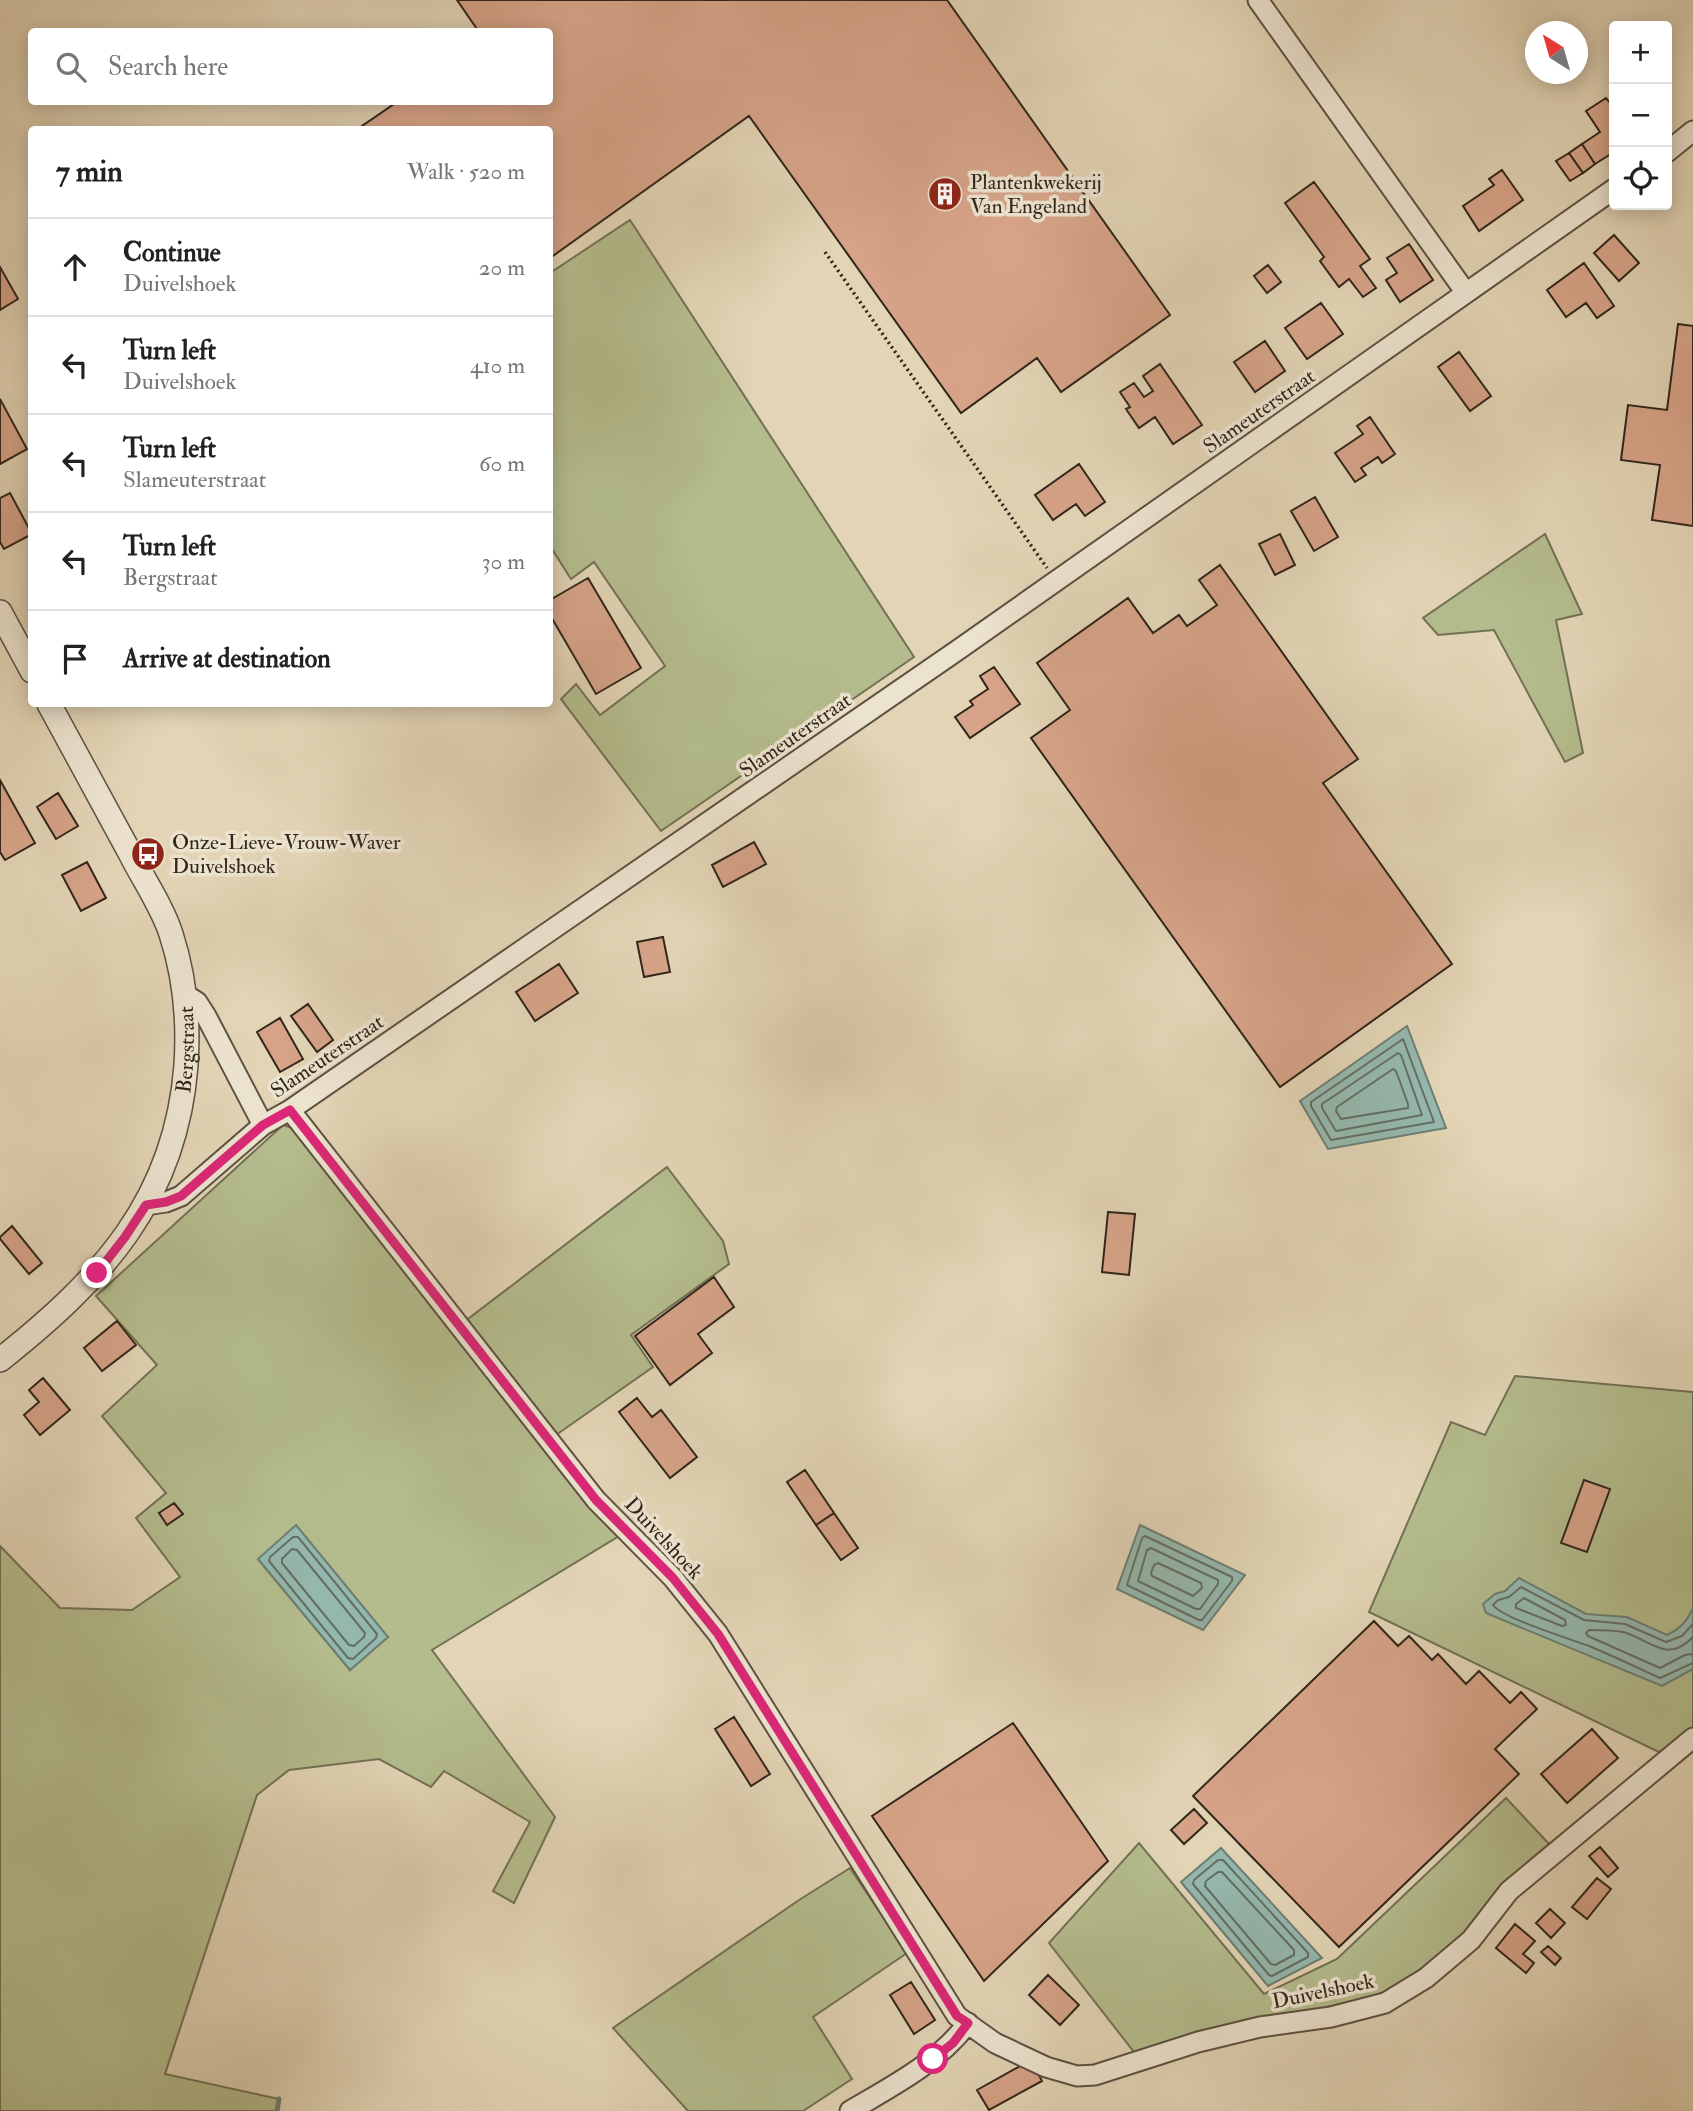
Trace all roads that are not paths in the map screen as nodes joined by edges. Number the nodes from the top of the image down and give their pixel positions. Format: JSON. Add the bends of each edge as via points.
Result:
{"nodes":[{"id":1,"x":1258,"y":0,"type":"edge"},
{"id":2,"x":1693,"y":131,"type":"edge"},
{"id":3,"x":1672,"y":148,"type":"edge"},
{"id":4,"x":1609,"y":193,"type":"edge"},
{"id":5,"x":1466,"y":293,"type":"junction"},
{"id":6,"x":0,"y":612,"type":"edge"},
{"id":7,"x":28,"y":664,"type":"edge"},
{"id":8,"x":51,"y":707,"type":"edge"},
{"id":9,"x":186,"y":995,"type":"junction"},
{"id":10,"x":290,"y":1110,"type":"junction"},
{"id":11,"x":263,"y":1125,"type":"junction"},
{"id":12,"x":146,"y":1205,"type":"junction"},
{"id":13,"x":0,"y":1360,"type":"edge"},
{"id":14,"x":1693,"y":1738,"type":"edge"},
{"id":15,"x":968,"y":2023,"type":"junction"},
{"id":16,"x":850,"y":2111,"type":"edge"}],
"edges":[{"from":1,"to":5,"type":"street"},
{"from":2,"to":3,"type":"street"},
{"from":4,"to":5,"type":"street","name":"Slameuterstraat"},
{"from":5,"to":10,"type":"street","name":"Slameuterstraat"},
{"from":6,"to":7,"type":"street"},
{"from":8,"to":9,"type":"street","name":"Bergstraat","via":[[170,931]]},
{"from":9,"to":11,"type":"street","via":[[206,1016]]},
{"from":9,"to":12,"type":"street","name":"Bergstraat","via":[[187,1053],[179,1119]]},
{"from":10,"to":11,"type":"street","name":"Slameuterstraat"},
{"from":10,"to":15,"type":"street","name":"Duivelshoek","via":[[596,1500],[673,1578],[718,1634],[957,2016]]},
{"from":11,"to":12,"type":"street","name":"Slameuterstraat","via":[[181,1196]]},
{"from":12,"to":13,"type":"street","name":"Bergstraat","via":[[97,1273]]},
{"from":14,"to":15,"type":"street","name":"Duivelshoek","via":[[1509,1891],[1471,1940],[1426,1978],[1385,2003],[1331,2017],[1260,2027],[1096,2075],[1077,2076],[995,2043]]},
{"from":15,"to":16,"type":"street","via":[[933,2059]]}]}
